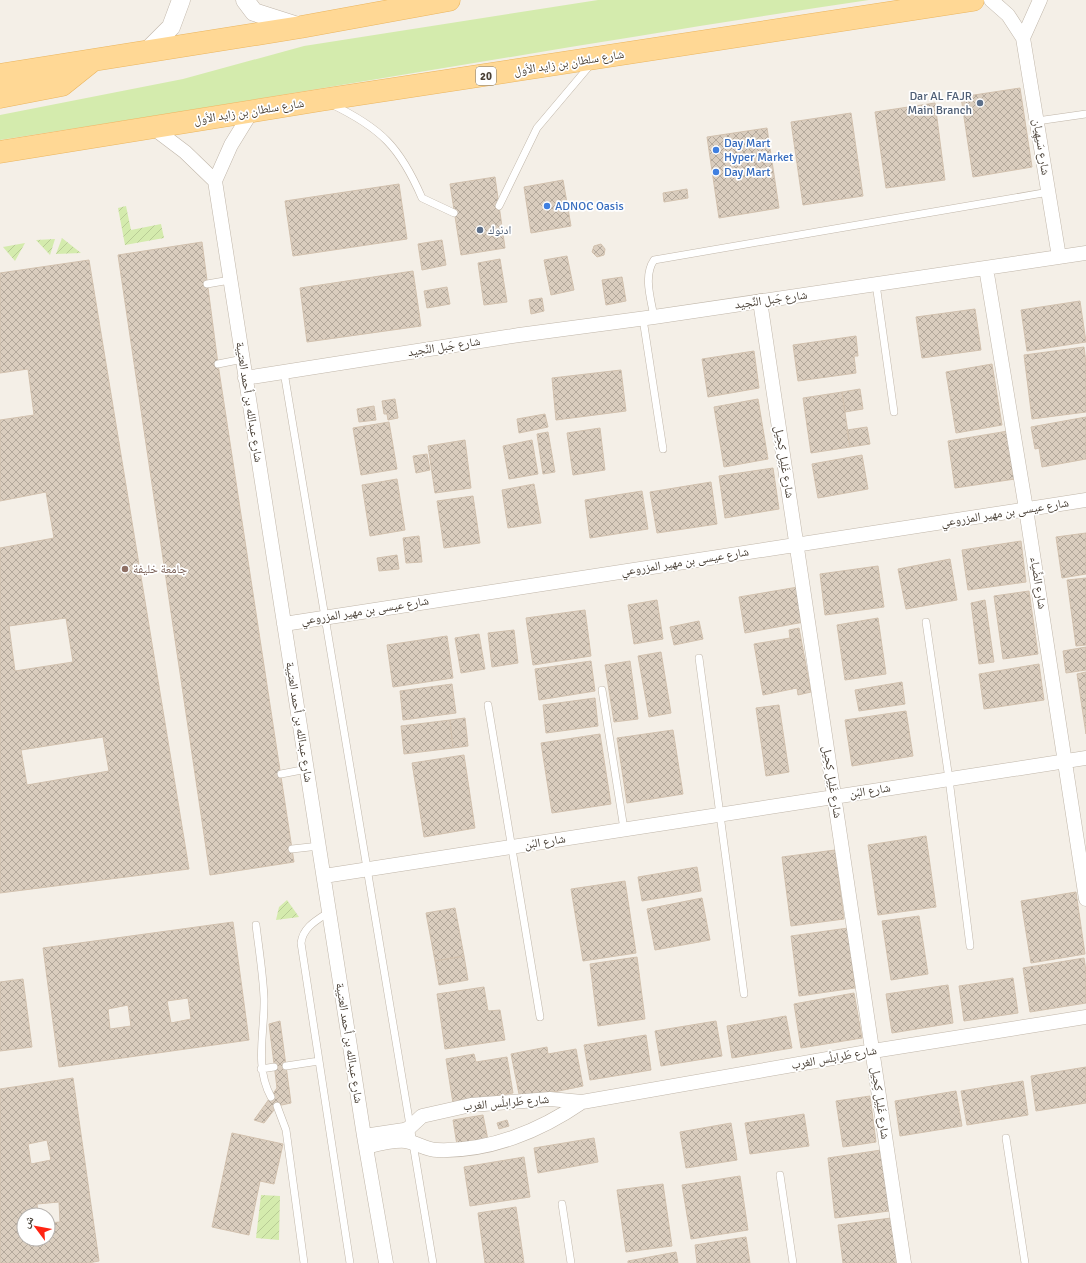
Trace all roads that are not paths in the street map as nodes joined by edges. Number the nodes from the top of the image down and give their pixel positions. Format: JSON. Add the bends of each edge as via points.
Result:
{"nodes":[{"id":1,"x":181,"y":0,"type":"edge"},
{"id":2,"x":245,"y":0,"type":"edge"},
{"id":3,"x":449,"y":0,"type":"edge"},
{"id":4,"x":972,"y":0,"type":"edge"},
{"id":5,"x":991,"y":0,"type":"edge"},
{"id":6,"x":1040,"y":0,"type":"edge"},
{"id":7,"x":301,"y":27,"type":"junction"},
{"id":8,"x":1023,"y":38,"type":"junction"},
{"id":9,"x":147,"y":51,"type":"junction"},
{"id":10,"x":594,"y":59,"type":"junction"},
{"id":11,"x":93,"y":60,"type":"junction"},
{"id":12,"x":0,"y":75,"type":"edge"},
{"id":13,"x":0,"y":97,"type":"edge"},
{"id":14,"x":321,"y":100,"type":"junction"},
{"id":15,"x":252,"y":111,"type":"junction"},
{"id":16,"x":1086,"y":114,"type":"edge"},
{"id":17,"x":1037,"y":122,"type":"junction"},
{"id":18,"x":152,"y":127,"type":"junction"},
{"id":19,"x":0,"y":152,"type":"edge"},
{"id":20,"x":215,"y":182,"type":"junction"},
{"id":21,"x":1049,"y":192,"type":"junction"},
{"id":22,"x":499,"y":206,"type":"dead end"},
{"id":23,"x":454,"y":213,"type":"dead end"},
{"id":24,"x":1086,"y":253,"type":"edge"},
{"id":25,"x":1059,"y":257,"type":"junction"},
{"id":26,"x":986,"y":268,"type":"junction"},
{"id":27,"x":230,"y":280,"type":"junction"},
{"id":28,"x":207,"y":284,"type":"dead end"},
{"id":29,"x":876,"y":284,"type":"junction"},
{"id":30,"x":760,"y":301,"type":"junction"},
{"id":31,"x":649,"y":318,"type":"junction"},
{"id":32,"x":243,"y":359,"type":"junction"},
{"id":33,"x":218,"y":364,"type":"dead end"},
{"id":34,"x":284,"y":372,"type":"junction"},
{"id":35,"x":245,"y":378,"type":"junction"},
{"id":36,"x":894,"y":412,"type":"dead end"},
{"id":37,"x":663,"y":449,"type":"dead end"},
{"id":38,"x":1086,"y":500,"type":"edge"},
{"id":39,"x":1026,"y":509,"type":"junction"},
{"id":40,"x":797,"y":545,"type":"junction"},
{"id":41,"x":326,"y":617,"type":"junction"},
{"id":42,"x":926,"y":622,"type":"dead end"},
{"id":43,"x":284,"y":624,"type":"junction"},
{"id":44,"x":699,"y":658,"type":"dead end"},
{"id":45,"x":602,"y":690,"type":"dead end"},
{"id":46,"x":488,"y":705,"type":"dead end"},
{"id":47,"x":1086,"y":758,"type":"edge"},
{"id":48,"x":1065,"y":761,"type":"junction"},
{"id":49,"x":307,"y":769,"type":"junction"},
{"id":50,"x":281,"y":774,"type":"dead end"},
{"id":51,"x":949,"y":779,"type":"junction"},
{"id":52,"x":835,"y":797,"type":"junction"},
{"id":53,"x":720,"y":815,"type":"junction"},
{"id":54,"x":624,"y":829,"type":"junction"},
{"id":55,"x":319,"y":846,"type":"junction"},
{"id":56,"x":512,"y":847,"type":"junction"},
{"id":57,"x":292,"y":849,"type":"dead end"},
{"id":58,"x":368,"y":869,"type":"junction"},
{"id":59,"x":324,"y":876,"type":"junction"},
{"id":60,"x":1086,"y":899,"type":"edge"},
{"id":61,"x":329,"y":912,"type":"junction"},
{"id":62,"x":256,"y":925,"type":"dead end"},
{"id":63,"x":970,"y":946,"type":"dead end"},
{"id":64,"x":744,"y":994,"type":"dead end"},
{"id":65,"x":540,"y":1017,"type":"dead end"},
{"id":66,"x":1086,"y":1017,"type":"edge"},
{"id":67,"x":873,"y":1051,"type":"junction"},
{"id":68,"x":319,"y":1061,"type":"junction"},
{"id":69,"x":286,"y":1066,"type":"dead end"},
{"id":70,"x":274,"y":1067,"type":"dead end"},
{"id":71,"x":262,"y":1069,"type":"junction"},
{"id":72,"x":271,"y":1097,"type":"dead end"},
{"id":73,"x":582,"y":1102,"type":"junction"},
{"id":74,"x":277,"y":1106,"type":"dead end"},
{"id":75,"x":409,"y":1128,"type":"junction"},
{"id":76,"x":1006,"y":1138,"type":"dead end"},
{"id":77,"x":365,"y":1142,"type":"junction"},
{"id":78,"x":413,"y":1143,"type":"junction"},
{"id":79,"x":780,"y":1175,"type":"dead end"},
{"id":80,"x":562,"y":1204,"type":"dead end"},
{"id":81,"x":304,"y":1263,"type":"edge"},
{"id":82,"x":350,"y":1263,"type":"edge"},
{"id":83,"x":386,"y":1263,"type":"edge"},
{"id":84,"x":433,"y":1263,"type":"edge"},
{"id":85,"x":571,"y":1263,"type":"edge"},
{"id":86,"x":793,"y":1263,"type":"edge"},
{"id":87,"x":904,"y":1263,"type":"edge"},
{"id":88,"x":1025,"y":1263,"type":"edge"}],
"edges":[{"from":1,"to":9,"type":"street","via":[[171,27]]},
{"from":2,"to":7,"type":"street","via":[[254,12]]},
{"from":3,"to":7,"type":"main road"},
{"from":4,"to":10,"type":"main road","name":"شارع سلطان بن زايد الأول","number":"20"},
{"from":5,"to":8,"type":"street","name":"شارع سَيهِيان","via":[[1008,15]]},
{"from":6,"to":8,"type":"street"},
{"from":7,"to":9,"type":"main road"},
{"from":8,"to":17,"type":"street","name":"شارع سَيهِيان"},
{"from":9,"to":11,"type":"main road"},
{"from":10,"to":14,"type":"main road","name":"شارع سلطان بن زايد الأول","number":"20"},
{"from":10,"to":22,"type":"lane","via":[[537,128]]},
{"from":11,"to":12,"type":"main road"},
{"from":11,"to":13,"type":"main road","via":[[62,85]]},
{"from":14,"to":15,"type":"main road","name":"شارع سلطان بن زايد الأول","number":"20"},
{"from":14,"to":23,"type":"lane","via":[[355,116],[386,138],[410,170],[422,198]]},
{"from":15,"to":18,"type":"main road","name":"شارع سلطان بن زايد الأول","number":"20"},
{"from":15,"to":20,"type":"street","via":[[231,145]]},
{"from":16,"to":17,"type":"lane"},
{"from":17,"to":21,"type":"street","name":"شارع سَيهِيان"},
{"from":18,"to":19,"type":"main road","name":"شارع سلطان بن زايد الأول","number":"20"},
{"from":18,"to":20,"type":"street","via":[[185,152]]},
{"from":20,"to":27,"type":"street","name":"شارع عبدالله بن أحمد العتيبة"},
{"from":21,"to":25,"type":"street","name":"شارع سَيهِيان"},
{"from":21,"to":31,"type":"lane","via":[[654,260],[648,276]]},
{"from":24,"to":25,"type":"street","name":"شارع جَبل النِّجيد"},
{"from":25,"to":26,"type":"street","name":"شارع جَبل النِّجيد"},
{"from":26,"to":29,"type":"street","name":"شارع جَبل النِّجيد"},
{"from":26,"to":39,"type":"street","name":"شارع الضِّياء"},
{"from":27,"to":28,"type":"lane"},
{"from":27,"to":32,"type":"street","name":"شارع عبدالله بن أحمد العتيبة"},
{"from":29,"to":30,"type":"street","name":"شارع جَبل النِّجيد"},
{"from":29,"to":36,"type":"lane"},
{"from":30,"to":31,"type":"street","name":"شارع جَبل النِّجيد"},
{"from":30,"to":40,"type":"street","name":"شارع غَلِيل كِحِيل"},
{"from":31,"to":34,"type":"street","name":"شارع جَبل النِّجيد","via":[[520,335]]},
{"from":31,"to":37,"type":"lane"},
{"from":32,"to":33,"type":"lane"},
{"from":32,"to":35,"type":"street","name":"شارع عبدالله بن أحمد العتيبة"},
{"from":34,"to":35,"type":"street","name":"شارع جَبل النِّجيد"},
{"from":34,"to":41,"type":"lane"},
{"from":35,"to":43,"type":"street","name":"شارع عبدالله بن أحمد العتيبة"},
{"from":38,"to":39,"type":"street","name":"شارع عيسى بن مهير المزروعي"},
{"from":39,"to":40,"type":"street","name":"شارع عيسى بن مهير المزروعي"},
{"from":39,"to":48,"type":"street","name":"شارع الضِّياء"},
{"from":40,"to":41,"type":"street","name":"شارع عيسى بن مهير المزروعي"},
{"from":40,"to":52,"type":"street","name":"شارع غَلِيل كِحِيل"},
{"from":41,"to":43,"type":"street","name":"شارع عيسى بن مهير المزروعي"},
{"from":41,"to":58,"type":"lane"},
{"from":42,"to":51,"type":"lane"},
{"from":43,"to":49,"type":"street","name":"شارع عبدالله بن أحمد العتيبة"},
{"from":44,"to":53,"type":"lane"},
{"from":45,"to":54,"type":"lane"},
{"from":46,"to":56,"type":"lane","name":"شارع البُن"},
{"from":47,"to":48,"type":"street","name":"شارع البُن"},
{"from":48,"to":51,"type":"street","name":"شارع البُن"},
{"from":48,"to":60,"type":"street","name":"شارع الضِّياء"},
{"from":49,"to":50,"type":"lane"},
{"from":49,"to":55,"type":"street","name":"شارع عبدالله بن أحمد العتيبة"},
{"from":51,"to":52,"type":"street","name":"شارع البُن"},
{"from":51,"to":63,"type":"lane"},
{"from":52,"to":53,"type":"street","name":"شارع البُن"},
{"from":52,"to":67,"type":"street","name":"شارع غَلِيل كِحِيل"},
{"from":53,"to":54,"type":"street","name":"شارع البُن"},
{"from":53,"to":64,"type":"lane"},
{"from":54,"to":56,"type":"street","name":"شارع البُن"},
{"from":55,"to":57,"type":"lane"},
{"from":55,"to":59,"type":"street","name":"شارع عبدالله بن أحمد العتيبة"},
{"from":56,"to":58,"type":"street","name":"شارع البُن"},
{"from":56,"to":65,"type":"lane","name":"شارع البُن"},
{"from":58,"to":59,"type":"street","name":"شارع البُن"},
{"from":58,"to":75,"type":"lane"},
{"from":59,"to":61,"type":"street","name":"شارع عبدالله بن أحمد العتيبة"},
{"from":61,"to":68,"type":"lane","via":[[309,926],[302,936],[301,943]]},
{"from":61,"to":77,"type":"street","name":"شارع عبدالله بن أحمد العتيبة"},
{"from":62,"to":71,"type":"lane","via":[[264,992]]},
{"from":66,"to":67,"type":"street","name":"شارع طَرابلُس الغرب"},
{"from":67,"to":73,"type":"street","name":"شارع طَرابلُس الغرب"},
{"from":67,"to":87,"type":"street","name":"شارع غَلِيل كِحِيل"},
{"from":68,"to":69,"type":"lane"},
{"from":68,"to":82,"type":"lane"},
{"from":70,"to":71,"type":"lane"},
{"from":71,"to":72,"type":"lane","via":[[265,1086]]},
{"from":73,"to":75,"type":"street","name":"شارع طَرابلُس الغرب","via":[[561,1099],[490,1102],[430,1113],[422,1116]]},
{"from":73,"to":78,"type":"street","name":"شارع طَرابلُس الغرب","via":[[555,1120],[482,1147],[432,1150]]},
{"from":74,"to":81,"type":"lane","via":[[286,1130]]},
{"from":75,"to":77,"type":"street","name":"شارع طَرابلُس الغرب"},
{"from":75,"to":78,"type":"lane"},
{"from":76,"to":88,"type":"lane"},
{"from":77,"to":78,"type":"street","name":"شارع طَرابلُس الغرب"},
{"from":77,"to":83,"type":"street","name":"شارع عبدالله بن أحمد العتيبة"},
{"from":78,"to":84,"type":"lane"},
{"from":79,"to":86,"type":"lane"},
{"from":80,"to":85,"type":"lane"}]}
